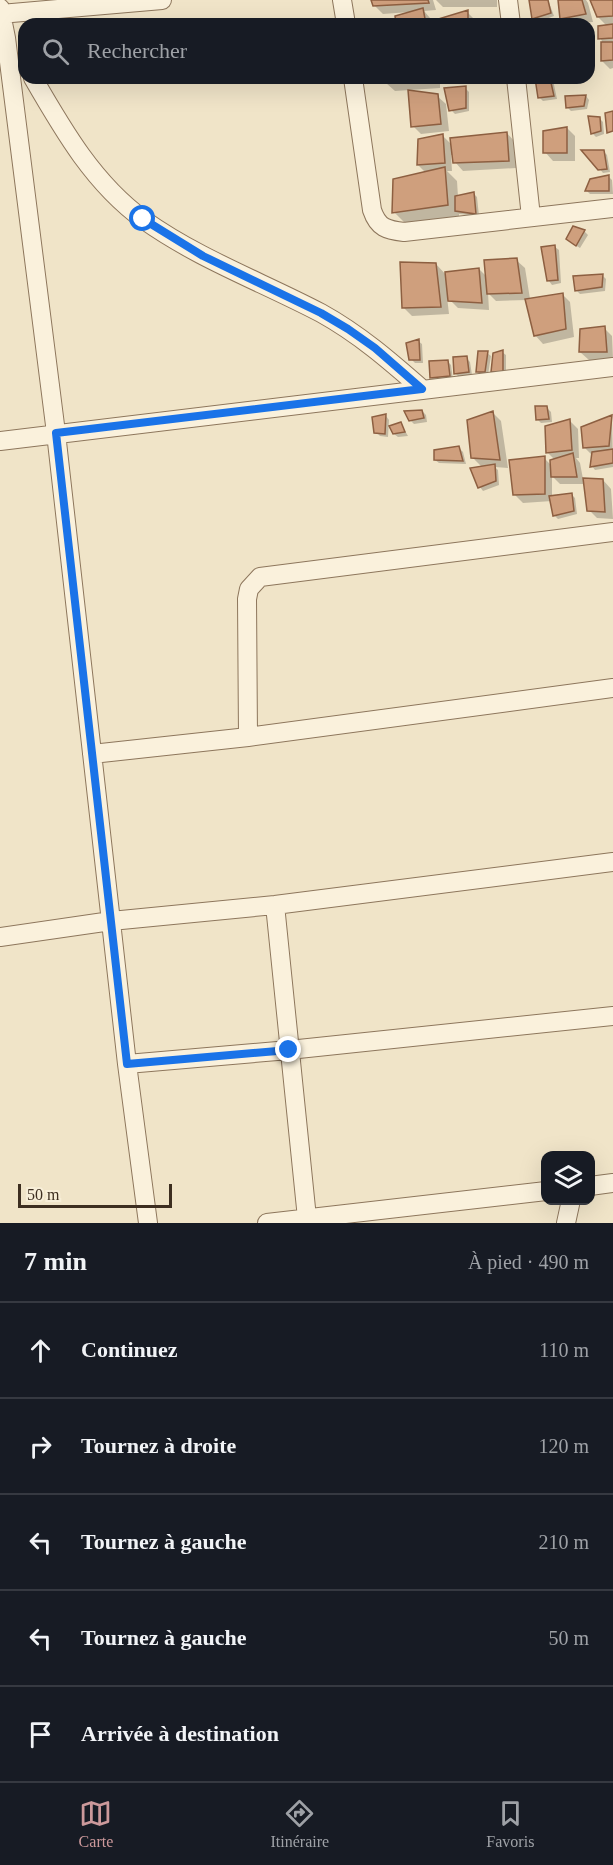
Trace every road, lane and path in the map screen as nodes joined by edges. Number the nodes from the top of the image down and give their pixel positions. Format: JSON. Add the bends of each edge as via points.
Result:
{"nodes":[{"id":1,"x":162,"y":0,"type":"edge"},
{"id":2,"x":342,"y":0,"type":"edge"},
{"id":3,"x":508,"y":0,"type":"edge"},
{"id":4,"x":0,"y":8,"type":"edge"},
{"id":5,"x":0,"y":14,"type":"edge"},
{"id":6,"x":345,"y":18,"type":"edge"},
{"id":7,"x":510,"y":18,"type":"edge"},
{"id":8,"x":6,"y":38,"type":"junction"},
{"id":9,"x":18,"y":56,"type":"edge"},
{"id":10,"x":36,"y":84,"type":"edge"},
{"id":11,"x":354,"y":84,"type":"edge"},
{"id":12,"x":517,"y":84,"type":"edge"},
{"id":13,"x":613,"y":208,"type":"edge"},
{"id":14,"x":531,"y":217,"type":"junction"},
{"id":15,"x":613,"y":367,"type":"edge"},
{"id":16,"x":422,"y":389,"type":"junction"},
{"id":17,"x":56,"y":433,"type":"junction"},
{"id":18,"x":0,"y":441,"type":"edge"},
{"id":19,"x":613,"y":532,"type":"edge"},
{"id":20,"x":613,"y":688,"type":"edge"},
{"id":21,"x":248,"y":736,"type":"junction"},
{"id":22,"x":92,"y":754,"type":"junction"},
{"id":23,"x":613,"y":862,"type":"edge"},
{"id":24,"x":275,"y":905,"type":"junction"},
{"id":25,"x":111,"y":921,"type":"junction"},
{"id":26,"x":0,"y":937,"type":"edge"},
{"id":27,"x":613,"y":1016,"type":"edge"},
{"id":28,"x":289,"y":1050,"type":"junction"},
{"id":29,"x":127,"y":1064,"type":"junction"},
{"id":30,"x":613,"y":1183,"type":"edge"},
{"id":31,"x":595,"y":1185,"type":"edge"},
{"id":32,"x":541,"y":1192,"type":"edge"},
{"id":33,"x":570,"y":1205,"type":"edge"},
{"id":34,"x":307,"y":1218,"type":"junction"},
{"id":35,"x":147,"y":1223,"type":"edge"},
{"id":36,"x":267,"y":1223,"type":"edge"},
{"id":37,"x":566,"y":1223,"type":"edge"}],
"edges":[{"from":1,"to":5,"type":"street"},
{"from":2,"to":6,"type":"street"},
{"from":3,"to":7,"type":"street"},
{"from":4,"to":5,"type":"street"},
{"from":5,"to":8,"type":"street"},
{"from":8,"to":9,"type":"street"},
{"from":8,"to":17,"type":"street"},
{"from":10,"to":16,"type":"street","via":[[97,177],[143,219],[203,256],[348,329]]},
{"from":11,"to":14,"type":"street","via":[[372,210],[384,227],[404,232]]},
{"from":12,"to":14,"type":"street"},
{"from":13,"to":14,"type":"street"},
{"from":15,"to":16,"type":"street"},
{"from":16,"to":17,"type":"street"},
{"from":17,"to":18,"type":"street"},
{"from":17,"to":22,"type":"street"},
{"from":19,"to":21,"type":"street","via":[[260,577],[249,589],[247,599]]},
{"from":20,"to":21,"type":"street"},
{"from":21,"to":22,"type":"street"},
{"from":22,"to":25,"type":"street"},
{"from":23,"to":24,"type":"street"},
{"from":24,"to":25,"type":"street"},
{"from":24,"to":28,"type":"street"},
{"from":25,"to":26,"type":"street"},
{"from":25,"to":29,"type":"street"},
{"from":27,"to":28,"type":"street"},
{"from":28,"to":29,"type":"street"},
{"from":28,"to":34,"type":"street"},
{"from":29,"to":35,"type":"street"},
{"from":30,"to":31,"type":"street"},
{"from":32,"to":34,"type":"street"},
{"from":33,"to":37,"type":"street"},
{"from":34,"to":36,"type":"street"}]}
